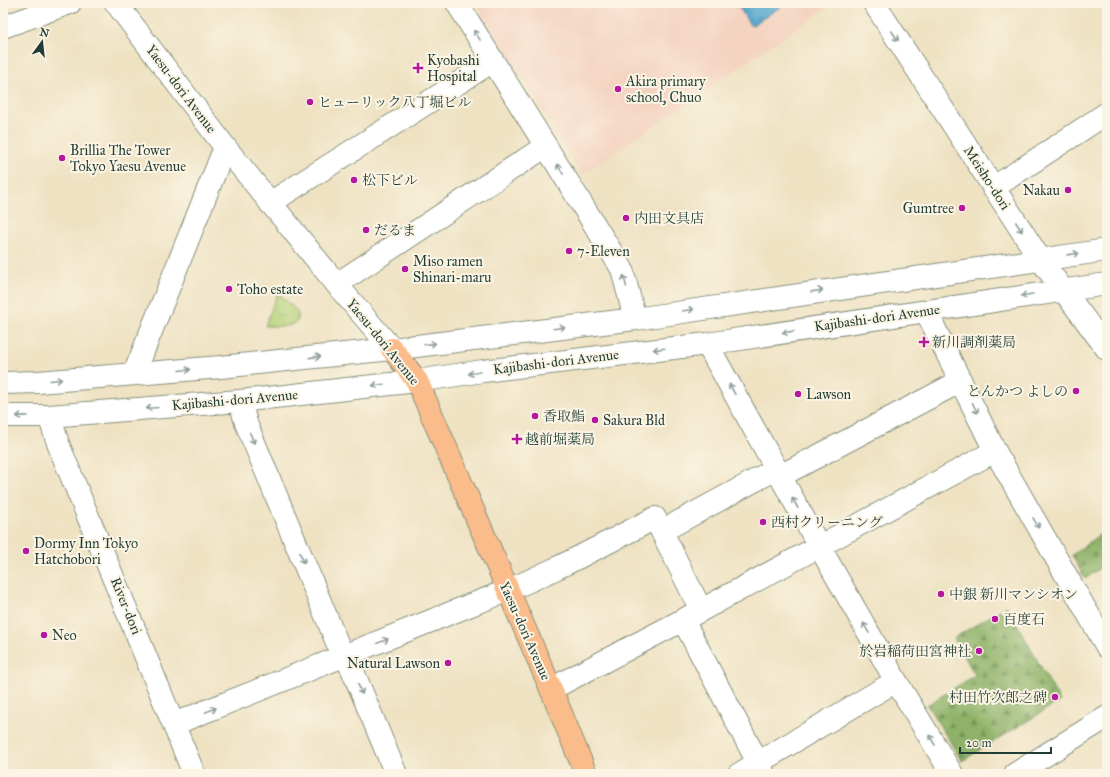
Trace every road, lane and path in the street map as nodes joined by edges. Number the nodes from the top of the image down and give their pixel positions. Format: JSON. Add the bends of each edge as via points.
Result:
{"nodes":[{"id":1,"x":70,"y":3,"type":"edge"},
{"id":2,"x":116,"y":3,"type":"edge"},
{"id":3,"x":457,"y":3,"type":"edge"},
{"id":4,"x":874,"y":3,"type":"edge"},
{"id":5,"x":3,"y":27,"type":"edge"},
{"id":6,"x":493,"y":61,"type":"junction"},
{"id":7,"x":1107,"y":113,"type":"edge"},
{"id":8,"x":546,"y":146,"type":"junction"},
{"id":9,"x":225,"y":147,"type":"junction"},
{"id":10,"x":993,"y":188,"type":"junction"},
{"id":11,"x":270,"y":203,"type":"junction"},
{"id":12,"x":1107,"y":250,"type":"edge"},
{"id":13,"x":1040,"y":259,"type":"junction"},
{"id":14,"x":337,"y":284,"type":"junction"},
{"id":15,"x":1107,"y":284,"type":"edge"},
{"id":16,"x":1062,"y":290,"type":"junction"},
{"id":17,"x":926,"y":311,"type":"junction"},
{"id":18,"x":635,"y":318,"type":"junction"},
{"id":19,"x":706,"y":344,"type":"junction"},
{"id":20,"x":392,"y":349,"type":"junction"},
{"id":21,"x":1107,"y":349,"type":"edge"},
{"id":22,"x":134,"y":374,"type":"junction"},
{"id":23,"x":417,"y":381,"type":"junction"},
{"id":24,"x":961,"y":381,"type":"junction"},
{"id":25,"x":3,"y":383,"type":"edge"},
{"id":26,"x":240,"y":401,"type":"junction"},
{"id":27,"x":3,"y":416,"type":"edge"},
{"id":28,"x":49,"y":416,"type":"junction"},
{"id":29,"x":995,"y":451,"type":"junction"},
{"id":30,"x":778,"y":473,"type":"junction"},
{"id":31,"x":662,"y":531,"type":"junction"},
{"id":32,"x":819,"y":546,"type":"junction"},
{"id":33,"x":508,"y":591,"type":"junction"},
{"id":34,"x":692,"y":615,"type":"junction"},
{"id":35,"x":1107,"y":647,"type":"edge"},
{"id":36,"x":345,"y":656,"type":"junction"},
{"id":37,"x":896,"y":681,"type":"junction"},
{"id":38,"x":551,"y":689,"type":"junction"},
{"id":39,"x":1107,"y":717,"type":"edge"},
{"id":40,"x":174,"y":724,"type":"junction"},
{"id":41,"x":761,"y":769,"type":"edge"},
{"id":42,"x":194,"y":774,"type":"edge"},
{"id":43,"x":396,"y":774,"type":"edge"},
{"id":44,"x":586,"y":774,"type":"edge"},
{"id":45,"x":739,"y":774,"type":"edge"},
{"id":46,"x":952,"y":774,"type":"edge"},
{"id":47,"x":1014,"y":774,"type":"edge"}],
"edges":[{"from":1,"to":5,"type":"street"},
{"from":2,"to":9,"type":"street","name":"Yaesu-dori Avenue"},
{"from":6,"to":3,"type":"street","one_way":true},
{"from":4,"to":10,"type":"street","name":"Meisho-dori","one_way":true},
{"from":6,"to":8,"type":"street"},
{"from":6,"to":11,"type":"street"},
{"from":7,"to":10,"type":"street"},
{"from":8,"to":14,"type":"street"},
{"from":18,"to":8,"type":"street","one_way":true,"via":[[622,269]]},
{"from":9,"to":11,"type":"street","name":"Yaesu-dori Avenue"},
{"from":9,"to":22,"type":"street"},
{"from":10,"to":13,"type":"street","name":"Meisho-dori","one_way":true},
{"from":11,"to":14,"type":"street","name":"Yaesu-dori Avenue"},
{"from":13,"to":12,"type":"street","one_way":true},
{"from":13,"to":16,"type":"street","name":"Meisho-dori"},
{"from":18,"to":13,"type":"street","one_way":true},
{"from":14,"to":20,"type":"street","name":"Yaesu-dori Avenue"},
{"from":15,"to":16,"type":"street","name":"Kajibashi-dori Avenue"},
{"from":16,"to":17,"type":"street","name":"Kajibashi-dori Avenue","one_way":true},
{"from":16,"to":21,"type":"street","name":"Meisho-dori"},
{"from":17,"to":19,"type":"street","name":"Kajibashi-dori Avenue","one_way":true},
{"from":17,"to":24,"type":"street"},
{"from":20,"to":18,"type":"street","one_way":true},
{"from":19,"to":23,"type":"street","name":"Kajibashi-dori Avenue","one_way":true},
{"from":30,"to":19,"type":"street","one_way":true},
{"from":22,"to":20,"type":"street","one_way":true},
{"from":20,"to":23,"type":"main road","name":"Yaesu-dori Avenue"},
{"from":25,"to":22,"type":"street","one_way":true},
{"from":23,"to":26,"type":"street","name":"Kajibashi-dori Avenue","one_way":true},
{"from":23,"to":33,"type":"main road","name":"Yaesu-dori Avenue"},
{"from":24,"to":29,"type":"street","one_way":true},
{"from":24,"to":30,"type":"street"},
{"from":26,"to":28,"type":"street","name":"Kajibashi-dori Avenue","one_way":true},
{"from":26,"to":36,"type":"street","one_way":true,"via":[[249,430],[338,645]]},
{"from":28,"to":27,"type":"street","name":"Kajibashi-dori Avenue","one_way":true},
{"from":28,"to":40,"type":"street","name":"River-dori","via":[[59,446]]},
{"from":29,"to":32,"type":"street"},
{"from":29,"to":35,"type":"street","one_way":true},
{"from":30,"to":31,"type":"street"},
{"from":32,"to":30,"type":"street","one_way":true},
{"from":31,"to":33,"type":"street","via":[[655,518]]},
{"from":31,"to":34,"type":"street"},
{"from":32,"to":34,"type":"street"},
{"from":37,"to":32,"type":"street","one_way":true},
{"from":36,"to":33,"type":"street","one_way":true},
{"from":33,"to":38,"type":"main road","name":"Yaesu-dori Avenue"},
{"from":34,"to":38,"type":"street"},
{"from":34,"to":41,"type":"street"},
{"from":40,"to":36,"type":"street","one_way":true},
{"from":36,"to":43,"type":"street","one_way":true},
{"from":37,"to":41,"type":"street"},
{"from":46,"to":37,"type":"street","one_way":true},
{"from":38,"to":44,"type":"main road","name":"Yaesu-dori Avenue"},
{"from":39,"to":47,"type":"street"},
{"from":40,"to":42,"type":"street","name":"River-dori"},
{"from":41,"to":45,"type":"street"}]}
